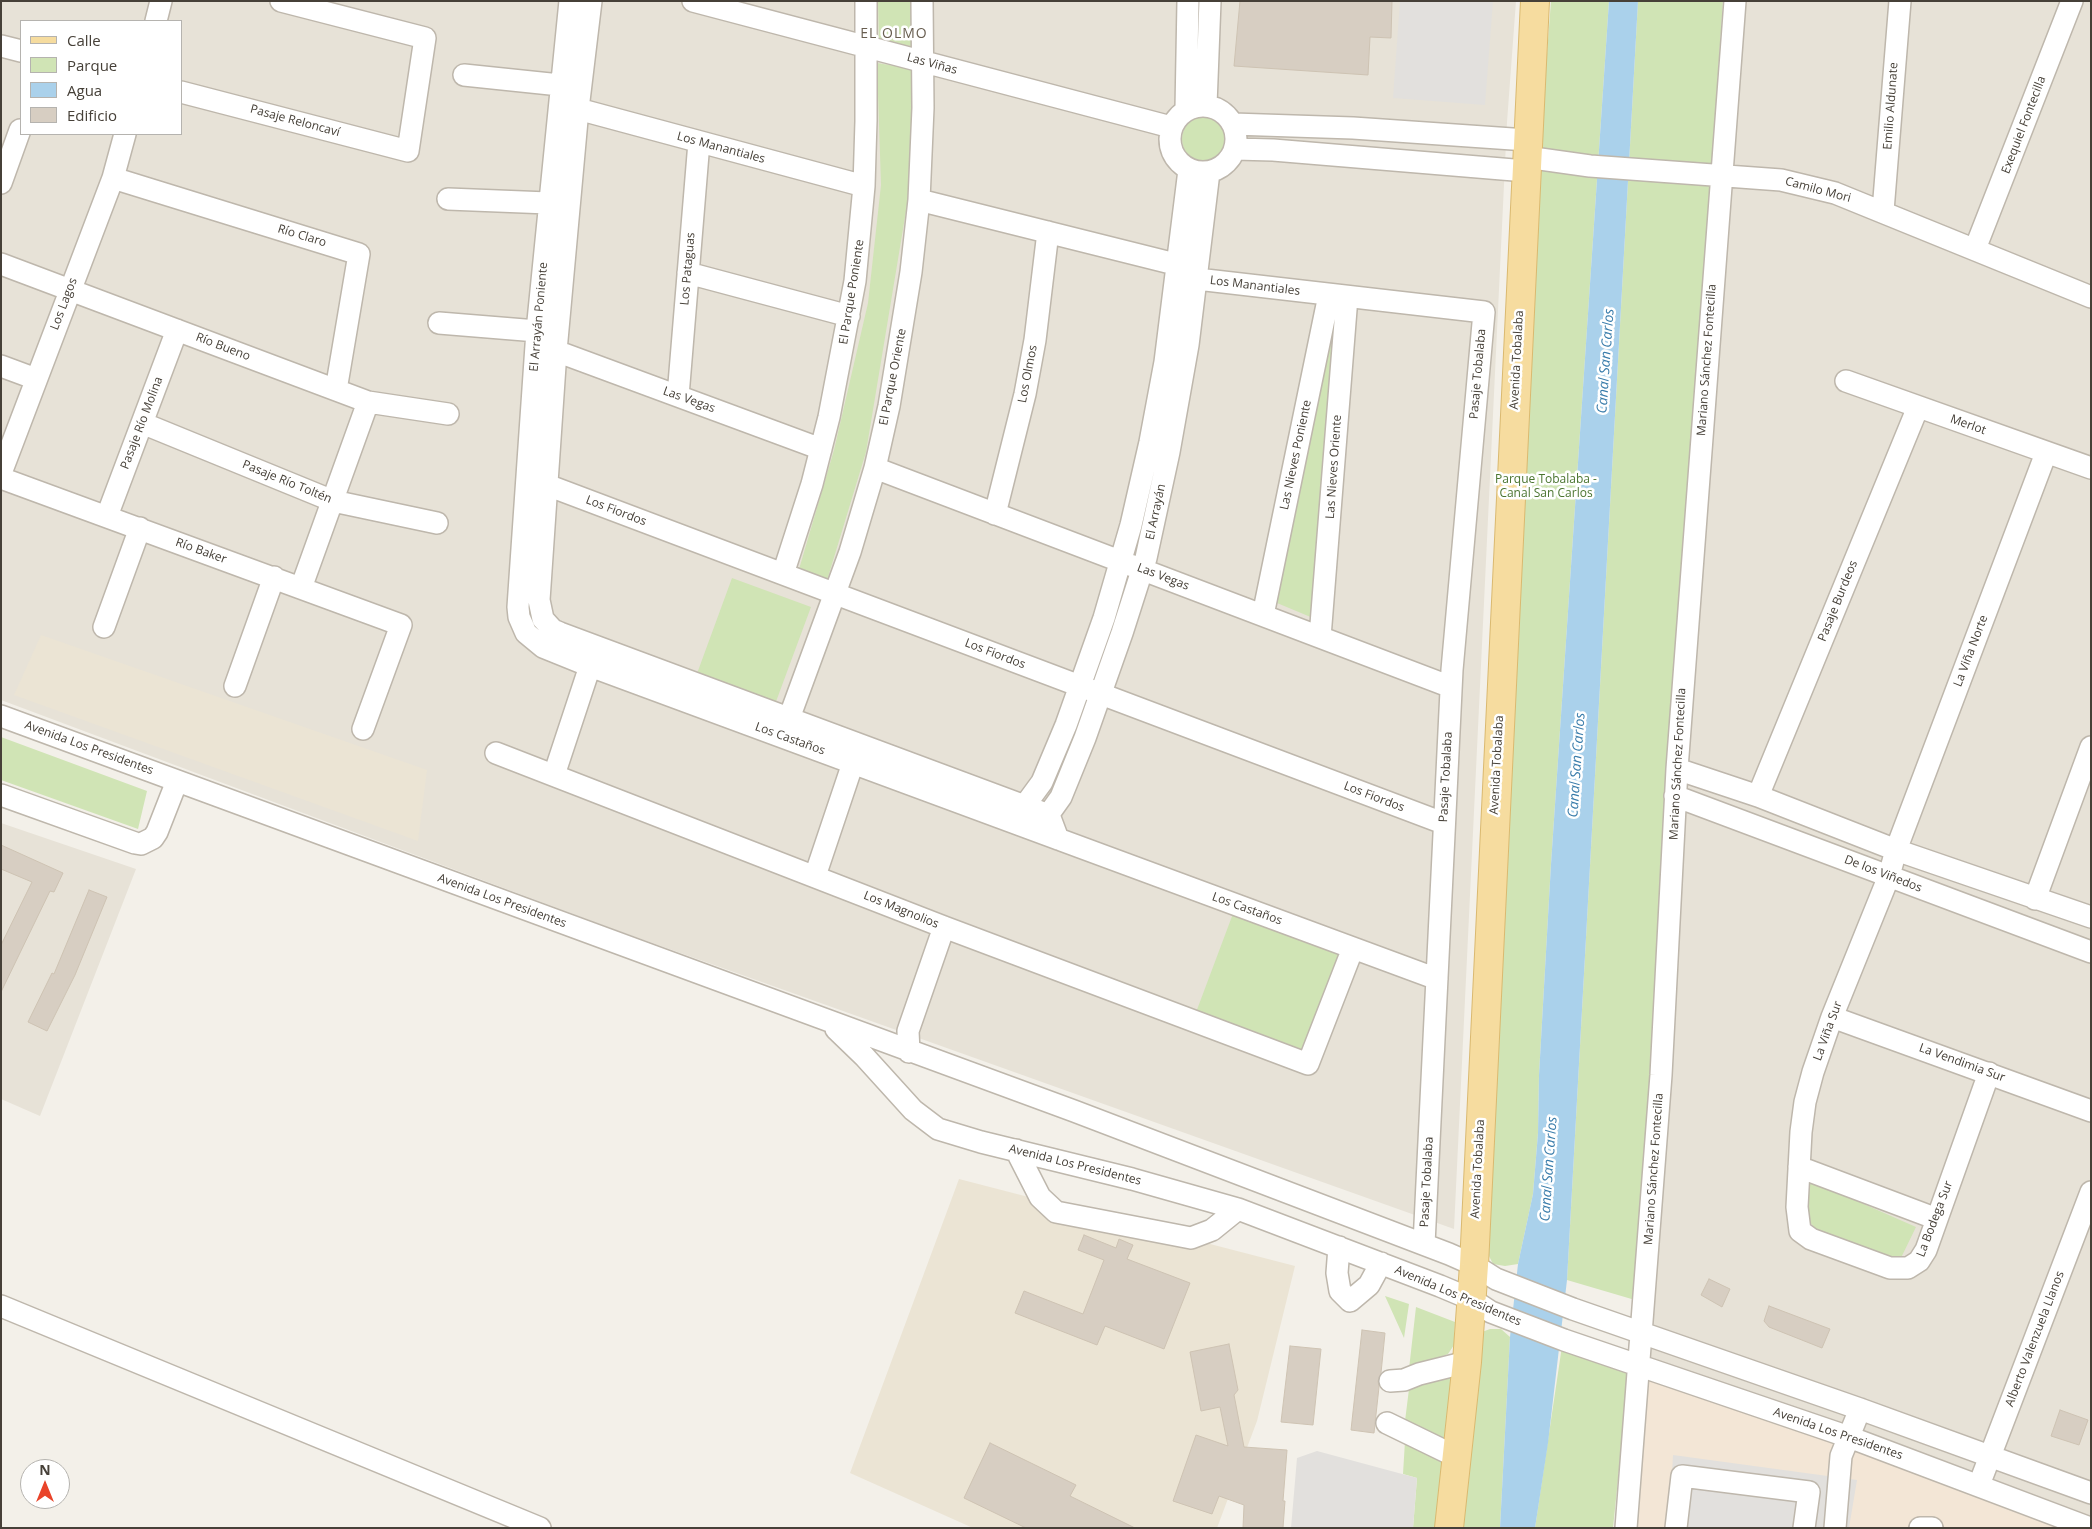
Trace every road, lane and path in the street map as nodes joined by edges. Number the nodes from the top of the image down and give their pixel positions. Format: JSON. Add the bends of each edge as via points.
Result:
{"nodes":[{"id":1,"x":162,"y":1,"type":"edge"},
{"id":2,"x":281,"y":1,"type":"edge"},
{"id":3,"x":570,"y":1,"type":"edge"},
{"id":4,"x":591,"y":1,"type":"edge"},
{"id":5,"x":693,"y":1,"type":"edge"},
{"id":6,"x":866,"y":1,"type":"edge"},
{"id":7,"x":922,"y":1,"type":"edge"},
{"id":8,"x":1188,"y":1,"type":"edge"},
{"id":9,"x":1210,"y":1,"type":"edge"},
{"id":10,"x":1535,"y":1,"type":"edge"},
{"id":11,"x":1735,"y":1,"type":"edge"},
{"id":12,"x":1900,"y":1,"type":"edge"},
{"id":13,"x":2072,"y":1,"type":"edge"},
{"id":14,"x":156,"y":20,"type":"edge"},
{"id":15,"x":1,"y":46,"type":"edge"},
{"id":16,"x":867,"y":47,"type":"junction"},
{"id":17,"x":20,"y":51,"type":"edge"},
{"id":18,"x":922,"y":62,"type":"junction"},
{"id":19,"x":464,"y":75,"type":"dead end"},
{"id":20,"x":560,"y":85,"type":"junction"},
{"id":21,"x":182,"y":92,"type":"edge"},
{"id":22,"x":1196,"y":107,"type":"junction"},
{"id":23,"x":578,"y":110,"type":"junction"},
{"id":24,"x":1233,"y":124,"type":"junction"},
{"id":25,"x":1171,"y":128,"type":"junction"},
{"id":26,"x":20,"y":130,"type":"dead end"},
{"id":27,"x":1408,"y":133,"type":"junction"},
{"id":28,"x":125,"y":135,"type":"edge"},
{"id":29,"x":699,"y":142,"type":"junction"},
{"id":30,"x":1236,"y":149,"type":"junction"},
{"id":31,"x":1526,"y":156,"type":"junction"},
{"id":32,"x":1405,"y":160,"type":"junction"},
{"id":33,"x":1199,"y":171,"type":"junction"},
{"id":34,"x":1720,"y":174,"type":"junction"},
{"id":35,"x":113,"y":178,"type":"junction"},
{"id":36,"x":1,"y":183,"type":"edge"},
{"id":37,"x":864,"y":186,"type":"junction"},
{"id":38,"x":448,"y":199,"type":"dead end"},
{"id":39,"x":919,"y":200,"type":"junction"},
{"id":40,"x":548,"y":203,"type":"junction"},
{"id":41,"x":1883,"y":211,"type":"junction"},
{"id":42,"x":1048,"y":232,"type":"junction"},
{"id":43,"x":1975,"y":249,"type":"junction"},
{"id":44,"x":1,"y":264,"type":"edge"},
{"id":45,"x":1179,"y":264,"type":"junction"},
{"id":46,"x":688,"y":273,"type":"junction"},
{"id":47,"x":1197,"y":279,"type":"junction"},
{"id":48,"x":70,"y":291,"type":"junction"},
{"id":49,"x":1338,"y":296,"type":"junction"},
{"id":50,"x":2091,"y":297,"type":"edge"},
{"id":51,"x":1484,"y":312,"type":"joint"},
{"id":52,"x":849,"y":316,"type":"junction"},
{"id":53,"x":439,"y":323,"type":"dead end"},
{"id":54,"x":177,"y":330,"type":"junction"},
{"id":55,"x":537,"y":331,"type":"junction"},
{"id":56,"x":556,"y":351,"type":"junction"},
{"id":57,"x":1,"y":366,"type":"edge"},
{"id":58,"x":36,"y":379,"type":"junction"},
{"id":59,"x":1846,"y":381,"type":"dead end"},
{"id":60,"x":336,"y":390,"type":"junction"},
{"id":61,"x":678,"y":396,"type":"junction"},
{"id":62,"x":368,"y":402,"type":"junction"},
{"id":63,"x":1918,"y":407,"type":"junction"},
{"id":64,"x":448,"y":414,"type":"dead end"},
{"id":65,"x":142,"y":423,"type":"junction"},
{"id":66,"x":821,"y":450,"type":"junction"},
{"id":67,"x":2046,"y":452,"type":"junction"},
{"id":68,"x":875,"y":468,"type":"junction"},
{"id":69,"x":2091,"y":468,"type":"edge"},
{"id":70,"x":1,"y":473,"type":"edge"},
{"id":71,"x":1,"y":478,"type":"edge"},
{"id":72,"x":547,"y":485,"type":"junction"},
{"id":73,"x":333,"y":501,"type":"junction"},
{"id":74,"x":995,"y":514,"type":"junction"},
{"id":75,"x":107,"y":516,"type":"junction"},
{"id":76,"x":437,"y":524,"type":"dead end"},
{"id":77,"x":140,"y":528,"type":"junction"},
{"id":78,"x":1121,"y":561,"type":"junction"},
{"id":79,"x":1142,"y":570,"type":"junction"},
{"id":80,"x":783,"y":574,"type":"junction"},
{"id":81,"x":274,"y":577,"type":"junction"},
{"id":82,"x":302,"y":588,"type":"junction"},
{"id":83,"x":835,"y":594,"type":"junction"},
{"id":84,"x":1263,"y":616,"type":"junction"},
{"id":85,"x":544,"y":620,"type":"joint"},
{"id":86,"x":104,"y":627,"type":"dead end"},
{"id":87,"x":526,"y":633,"type":"joint"},
{"id":88,"x":1320,"y":637,"type":"junction"},
{"id":89,"x":590,"y":666,"type":"junction"},
{"id":90,"x":235,"y":686,"type":"dead end"},
{"id":91,"x":1080,"y":686,"type":"junction"},
{"id":92,"x":1451,"y":687,"type":"junction"},
{"id":93,"x":1102,"y":694,"type":"junction"},
{"id":94,"x":1,"y":716,"type":"edge"},
{"id":95,"x":786,"y":728,"type":"junction"},
{"id":96,"x":363,"y":729,"type":"dead end"},
{"id":97,"x":2091,"y":747,"type":"edge"},
{"id":98,"x":496,"y":753,"type":"dead end"},
{"id":99,"x":856,"y":754,"type":"junction"},
{"id":100,"x":1676,"y":769,"type":"junction"},
{"id":101,"x":554,"y":775,"type":"junction"},
{"id":102,"x":177,"y":781,"type":"junction"},
{"id":103,"x":1,"y":795,"type":"edge"},
{"id":104,"x":1675,"y":796,"type":"junction"},
{"id":105,"x":1758,"y":796,"type":"junction"},
{"id":106,"x":1019,"y":814,"type":"junction"},
{"id":107,"x":1042,"y":823,"type":"junction"},
{"id":108,"x":1443,"y":823,"type":"junction"},
{"id":109,"x":1896,"y":850,"type":"junction"},
{"id":110,"x":815,"y":876,"type":"junction"},
{"id":111,"x":1889,"y":876,"type":"junction"},
{"id":112,"x":2035,"y":899,"type":"junction"},
{"id":113,"x":2091,"y":917,"type":"edge"},
{"id":114,"x":944,"y":927,"type":"junction"},
{"id":115,"x":1353,"y":948,"type":"junction"},
{"id":116,"x":2091,"y":952,"type":"edge"},
{"id":117,"x":1437,"y":979,"type":"junction"},
{"id":118,"x":1832,"y":1017,"type":"junction"},
{"id":119,"x":826,"y":1020,"type":"junction"},
{"id":120,"x":909,"y":1052,"type":"junction"},
{"id":121,"x":1989,"y":1073,"type":"junction"},
{"id":122,"x":889,"y":1084,"type":"junction"},
{"id":123,"x":2091,"y":1110,"type":"edge"},
{"id":124,"x":1016,"y":1150,"type":"junction"},
{"id":125,"x":1799,"y":1167,"type":"junction"},
{"id":126,"x":2091,"y":1192,"type":"edge"},
{"id":127,"x":1319,"y":1204,"type":"junction"},
{"id":128,"x":1238,"y":1210,"type":"junction"},
{"id":129,"x":1937,"y":1219,"type":"junction"},
{"id":130,"x":1798,"y":1220,"type":"joint"},
{"id":131,"x":1377,"y":1227,"type":"junction"},
{"id":132,"x":1308,"y":1234,"type":"junction"},
{"id":133,"x":1424,"y":1244,"type":"junction"},
{"id":134,"x":1348,"y":1250,"type":"junction"},
{"id":135,"x":1382,"y":1263,"type":"junction"},
{"id":136,"x":1474,"y":1265,"type":"junction"},
{"id":137,"x":1471,"y":1299,"type":"junction"},
{"id":138,"x":1,"y":1306,"type":"edge"},
{"id":139,"x":1641,"y":1333,"type":"junction"},
{"id":140,"x":1467,"y":1362,"type":"junction"},
{"id":141,"x":1638,"y":1366,"type":"junction"},
{"id":142,"x":1390,"y":1381,"type":"dead end"},
{"id":143,"x":1860,"y":1409,"type":"junction"},
{"id":144,"x":1387,"y":1423,"type":"dead end"},
{"id":145,"x":1849,"y":1437,"type":"junction"},
{"id":146,"x":1991,"y":1456,"type":"junction"},
{"id":147,"x":1457,"y":1457,"type":"junction"},
{"id":148,"x":1979,"y":1486,"type":"junction"},
{"id":149,"x":2091,"y":1493,"type":"edge"},
{"id":150,"x":540,"y":1528,"type":"edge"},
{"id":151,"x":1449,"y":1528,"type":"edge"},
{"id":152,"x":1626,"y":1528,"type":"edge"},
{"id":153,"x":1676,"y":1528,"type":"edge"},
{"id":154,"x":1804,"y":1528,"type":"edge"},
{"id":155,"x":1835,"y":1528,"type":"edge"},
{"id":156,"x":1920,"y":1528,"type":"edge"},
{"id":157,"x":1932,"y":1528,"type":"edge"},
{"id":158,"x":2090,"y":1528,"type":"edge"}],
"edges":[{"from":1,"to":14,"type":"street"},
{"from":2,"to":21,"type":"street","name":"Pasaje Reloncaví","via":[[425,38],[408,151]]},
{"from":3,"to":20,"type":"street","name":"El Arrayán Poniente"},
{"from":4,"to":23,"type":"street","name":"El Arrayán Poniente"},
{"from":5,"to":16,"type":"street","name":"Las Viñas"},
{"from":6,"to":16,"type":"street","name":"El Parque Poniente"},
{"from":7,"to":18,"type":"street","name":"El Parque Oriente"},
{"from":8,"to":22,"type":"street"},
{"from":9,"to":22,"type":"street"},
{"from":10,"to":31,"type":"main road","name":"Avenida Tobalaba"},
{"from":11,"to":34,"type":"street","name":"Mariano Sánchez Fontecilla"},
{"from":12,"to":41,"type":"street","name":"Emilio Aldunate"},
{"from":13,"to":43,"type":"street","name":"Exequiel Fontecilla"},
{"from":15,"to":17,"type":"street"},
{"from":16,"to":18,"type":"street","name":"Las Viñas"},
{"from":16,"to":37,"type":"street","name":"El Parque Poniente"},
{"from":18,"to":25,"type":"street","name":"Las Viñas"},
{"from":18,"to":39,"type":"street","name":"El Parque Oriente"},
{"from":19,"to":20,"type":"street"},
{"from":20,"to":40,"type":"street","name":"El Arrayán Poniente"},
{"from":22,"to":24,"type":"street","via":[[1217,108]]},
{"from":22,"to":25,"type":"street","via":[[1175,120]]},
{"from":23,"to":29,"type":"street","name":"Los Manantiales"},
{"from":23,"to":56,"type":"street","name":"El Arrayán Poniente"},
{"from":24,"to":27,"type":"street"},
{"from":24,"to":30,"type":"street","via":[[1237,136]]},
{"from":25,"to":33,"type":"street","via":[[1172,152],[1179,162]]},
{"from":26,"to":36,"type":"street"},
{"from":27,"to":31,"type":"street"},
{"from":27,"to":32,"type":"street"},
{"from":28,"to":35,"type":"street","name":"Los Lagos"},
{"from":29,"to":37,"type":"street","name":"Los Manantiales"},
{"from":29,"to":46,"type":"street","name":"Los Pataguas"},
{"from":30,"to":32,"type":"street"},
{"from":30,"to":33,"type":"street","via":[[1220,168]]},
{"from":31,"to":32,"type":"street"},
{"from":31,"to":34,"type":"street","name":"Camilo Mori","via":[[1590,166]]},
{"from":31,"to":136,"type":"main road","name":"Avenida Tobalaba"},
{"from":33,"to":45,"type":"street","name":"El Arrayán"},
{"from":33,"to":47,"type":"street","name":"El Arrayán"},
{"from":34,"to":41,"type":"street","name":"Camilo Mori","via":[[1781,180],[1835,193]]},
{"from":34,"to":100,"type":"street","name":"Mariano Sánchez Fontecilla"},
{"from":35,"to":48,"type":"street","name":"Los Lagos"},
{"from":35,"to":60,"type":"street","name":"Río Claro","via":[[359,254]]},
{"from":37,"to":52,"type":"street","name":"El Parque Poniente","via":[[860,246]]},
{"from":38,"to":40,"type":"street"},
{"from":39,"to":42,"type":"street","name":"Los Manantiales"},
{"from":39,"to":68,"type":"street","name":"El Parque Oriente","via":[[900,344]]},
{"from":40,"to":55,"type":"street","name":"El Arrayán Poniente"},
{"from":41,"to":43,"type":"street","name":"Camilo Mori"},
{"from":42,"to":45,"type":"street","name":"Los Manantiales"},
{"from":42,"to":74,"type":"street","name":"Los Olmos","via":[[1025,394]]},
{"from":43,"to":50,"type":"street","name":"Camilo Mori"},
{"from":44,"to":48,"type":"street","name":"Río Bueno"},
{"from":45,"to":47,"type":"street","name":"Los Manantiales"},
{"from":45,"to":78,"type":"street","name":"El Arrayán","via":[[1160,394]]},
{"from":46,"to":52,"type":"street"},
{"from":46,"to":61,"type":"street","name":"Los Pataguas"},
{"from":47,"to":49,"type":"street","name":"Los Manantiales"},
{"from":47,"to":79,"type":"street","name":"El Arrayán","via":[[1177,411]]},
{"from":48,"to":54,"type":"street","name":"Río Bueno"},
{"from":48,"to":58,"type":"street","name":"Los Lagos"},
{"from":49,"to":51,"type":"street","name":"Los Manantiales"},
{"from":49,"to":84,"type":"street","name":"Las Nieves Poniente"},
{"from":49,"to":88,"type":"street","name":"Las Nieves Oriente"},
{"from":51,"to":92,"type":"street","name":"Pasaje Tobalaba"},
{"from":52,"to":66,"type":"street","name":"El Parque Poniente"},
{"from":53,"to":55,"type":"street"},
{"from":54,"to":60,"type":"street","name":"Río Bueno"},
{"from":54,"to":65,"type":"street","name":"Pasaje Río Molina"},
{"from":55,"to":87,"type":"street","name":"El Arrayán Poniente","via":[[518,607]]},
{"from":56,"to":61,"type":"street","name":"Las Vegas"},
{"from":56,"to":72,"type":"street","name":"El Arrayán Poniente"},
{"from":57,"to":58,"type":"street"},
{"from":58,"to":70,"type":"street","name":"Los Lagos"},
{"from":59,"to":63,"type":"street","name":"Merlot"},
{"from":60,"to":62,"type":"street","name":"Río Bueno"},
{"from":61,"to":66,"type":"street","name":"Las Vegas"},
{"from":62,"to":64,"type":"street","name":"Río Bueno"},
{"from":62,"to":73,"type":"street"},
{"from":63,"to":67,"type":"street","name":"Merlot"},
{"from":63,"to":105,"type":"street","name":"Pasaje Burdeos"},
{"from":65,"to":73,"type":"street","name":"Pasaje Río Toltén"},
{"from":65,"to":75,"type":"street","name":"Pasaje Río Molina"},
{"from":66,"to":80,"type":"street","name":"El Parque Poniente"},
{"from":67,"to":69,"type":"street","name":"Merlot"},
{"from":67,"to":109,"type":"street","name":"La Viña Norte"},
{"from":68,"to":74,"type":"street","name":"Las Vegas"},
{"from":68,"to":83,"type":"street","name":"El Parque Oriente"},
{"from":71,"to":75,"type":"street","name":"Río Baker"},
{"from":72,"to":80,"type":"street","name":"Los Fiordos"},
{"from":72,"to":85,"type":"street","name":"El Arrayán Poniente","via":[[539,600]]},
{"from":73,"to":76,"type":"street","name":"Pasaje Río Toltén"},
{"from":73,"to":82,"type":"street"},
{"from":74,"to":78,"type":"street","name":"Las Vegas"},
{"from":75,"to":77,"type":"street","name":"Río Baker"},
{"from":77,"to":81,"type":"street","name":"Río Baker"},
{"from":77,"to":86,"type":"street"},
{"from":78,"to":79,"type":"street","name":"Las Vegas"},
{"from":78,"to":91,"type":"street","name":"El Arrayán"},
{"from":79,"to":84,"type":"street","name":"Las Vegas"},
{"from":79,"to":93,"type":"street","name":"El Arrayán"},
{"from":80,"to":83,"type":"street","name":"Los Fiordos"},
{"from":81,"to":82,"type":"street","name":"Río Baker"},
{"from":81,"to":90,"type":"street"},
{"from":82,"to":96,"type":"street","name":"Río Baker","via":[[401,625]]},
{"from":83,"to":91,"type":"street","name":"Los Fiordos"},
{"from":83,"to":95,"type":"street","name":"El Parque Oriente"},
{"from":84,"to":88,"type":"street","name":"Las Vegas"},
{"from":85,"to":95,"type":"street","name":"Los Castaños","via":[[560,633]]},
{"from":87,"to":89,"type":"street","name":"Los Castaños","via":[[543,647]]},
{"from":88,"to":92,"type":"street","name":"Las Vegas"},
{"from":89,"to":95,"type":"street","name":"Los Castaños"},
{"from":89,"to":101,"type":"street"},
{"from":91,"to":93,"type":"street","name":"Los Fiordos"},
{"from":91,"to":106,"type":"street","name":"El Arrayán","via":[[1042,782]]},
{"from":92,"to":108,"type":"street","name":"Pasaje Tobalaba"},
{"from":93,"to":107,"type":"street","name":"El Arrayán","via":[[1061,797]]},
{"from":93,"to":108,"type":"street","name":"Los Fiordos"},
{"from":94,"to":102,"type":"street","name":"Avenida Los Presidentes"},
{"from":95,"to":99,"type":"street","name":"Los Castaños"},
{"from":97,"to":112,"type":"street"},
{"from":98,"to":101,"type":"street","name":"Los Magnolios"},
{"from":99,"to":106,"type":"street","name":"Los Castaños"},
{"from":99,"to":110,"type":"street"},
{"from":100,"to":104,"type":"street","name":"Mariano Sánchez Fontecilla"},
{"from":100,"to":105,"type":"street"},
{"from":101,"to":110,"type":"street","name":"Los Magnolios"},
{"from":102,"to":103,"type":"street","via":[[157,832],[141,844]]},
{"from":102,"to":119,"type":"street","name":"Avenida Los Presidentes"},
{"from":104,"to":111,"type":"street","name":"De los Viñedos"},
{"from":104,"to":139,"type":"street","name":"Mariano Sánchez Fontecilla","via":[[1661,1075]]},
{"from":105,"to":109,"type":"street"},
{"from":106,"to":107,"type":"street","name":"Los Castaños"},
{"from":107,"to":115,"type":"street","name":"Los Castaños","via":[[1058,839]]},
{"from":108,"to":117,"type":"street","name":"Pasaje Tobalaba"},
{"from":109,"to":111,"type":"street","name":"La Viña Sur"},
{"from":109,"to":112,"type":"street"},
{"from":110,"to":114,"type":"street","name":"Los Magnolios"},
{"from":111,"to":116,"type":"street","name":"De los Viñedos"},
{"from":111,"to":118,"type":"street","name":"La Viña Sur"},
{"from":112,"to":113,"type":"street"},
{"from":114,"to":115,"type":"street","name":"Los Magnolios","via":[[1308,1064]]},
{"from":114,"to":120,"type":"street","via":[[908,1031]]},
{"from":115,"to":117,"type":"street","name":"Los Castaños"},
{"from":117,"to":133,"type":"street","name":"Pasaje Tobalaba"},
{"from":118,"to":121,"type":"street","name":"La Vendimia Sur"},
{"from":118,"to":125,"type":"street","name":"La Viña Sur","via":[[1809,1087]]},
{"from":119,"to":120,"type":"street","name":"Avenida Los Presidentes"},
{"from":119,"to":122,"type":"street","name":"Avenida Los Presidentes"},
{"from":120,"to":122,"type":"street","via":[[894,1063]]},
{"from":120,"to":127,"type":"street","name":"Avenida Los Presidentes"},
{"from":121,"to":123,"type":"street","name":"La Vendimia Sur"},
{"from":121,"to":129,"type":"street","name":"La Bodega Sur"},
{"from":122,"to":124,"type":"street","name":"Avenida Los Presidentes","via":[[912,1110],[938,1129]]},
{"from":124,"to":128,"type":"street","name":"Avenida Los Presidentes"},
{"from":124,"to":128,"type":"street","via":[[1040,1197],[1056,1212],[1191,1238],[1212,1230]]},
{"from":125,"to":129,"type":"street"},
{"from":125,"to":130,"type":"street","name":"La Viña Sur"},
{"from":126,"to":146,"type":"street","name":"Alberto Valenzuela Llanos"},
{"from":127,"to":131,"type":"street","name":"Avenida Los Presidentes"},
{"from":127,"to":132,"type":"street","via":[[1321,1222]]},
{"from":128,"to":132,"type":"street","name":"Avenida Los Presidentes"},
{"from":129,"to":130,"type":"street","name":"La Bodega Sur","via":[[1923,1256],[1913,1266],[1902,1270],[1811,1239],[1800,1230]]},
{"from":131,"to":133,"type":"street","name":"Avenida Los Presidentes"},
{"from":131,"to":134,"type":"street","via":[[1360,1235]]},
{"from":132,"to":134,"type":"street","name":"Avenida Los Presidentes"},
{"from":133,"to":136,"type":"street","name":"Avenida Los Presidentes"},
{"from":134,"to":135,"type":"street","name":"Avenida Los Presidentes"},
{"from":134,"to":135,"type":"street","via":[[1336,1273],[1340,1290],[1350,1301],[1369,1285]]},
{"from":135,"to":137,"type":"street","name":"Avenida Los Presidentes"},
{"from":136,"to":137,"type":"main road","name":"Avenida Tobalaba"},
{"from":136,"to":139,"type":"street","name":"Avenida Los Presidentes","via":[[1503,1281]]},
{"from":137,"to":140,"type":"main road","name":"Avenida Tobalaba"},
{"from":137,"to":141,"type":"street","name":"Avenida Los Presidentes","via":[[1497,1314]]},
{"from":138,"to":150,"type":"street"},
{"from":139,"to":141,"type":"street","name":"Mariano Sánchez Fontecilla"},
{"from":139,"to":143,"type":"street","name":"Avenida Los Presidentes"},
{"from":140,"to":142,"type":"street"},
{"from":140,"to":147,"type":"main road","name":"Avenida Tobalaba"},
{"from":141,"to":145,"type":"street","name":"Avenida Los Presidentes"},
{"from":141,"to":152,"type":"street","name":"Mariano Sánchez Fontecilla"},
{"from":143,"to":145,"type":"street"},
{"from":143,"to":146,"type":"street","name":"Avenida Los Presidentes"},
{"from":144,"to":147,"type":"street"},
{"from":145,"to":148,"type":"street","name":"Avenida Los Presidentes"},
{"from":145,"to":155,"type":"street","via":[[1842,1456]]},
{"from":146,"to":148,"type":"street","name":"Alberto Valenzuela Llanos"},
{"from":146,"to":149,"type":"street","name":"Avenida Los Presidentes"},
{"from":147,"to":151,"type":"main road","name":"Avenida Tobalaba"},
{"from":148,"to":158,"type":"street","name":"Avenida Los Presidentes"},
{"from":153,"to":154,"type":"street","via":[[1682,1476],[1808,1492]]},
{"from":156,"to":157,"type":"street"}]}
